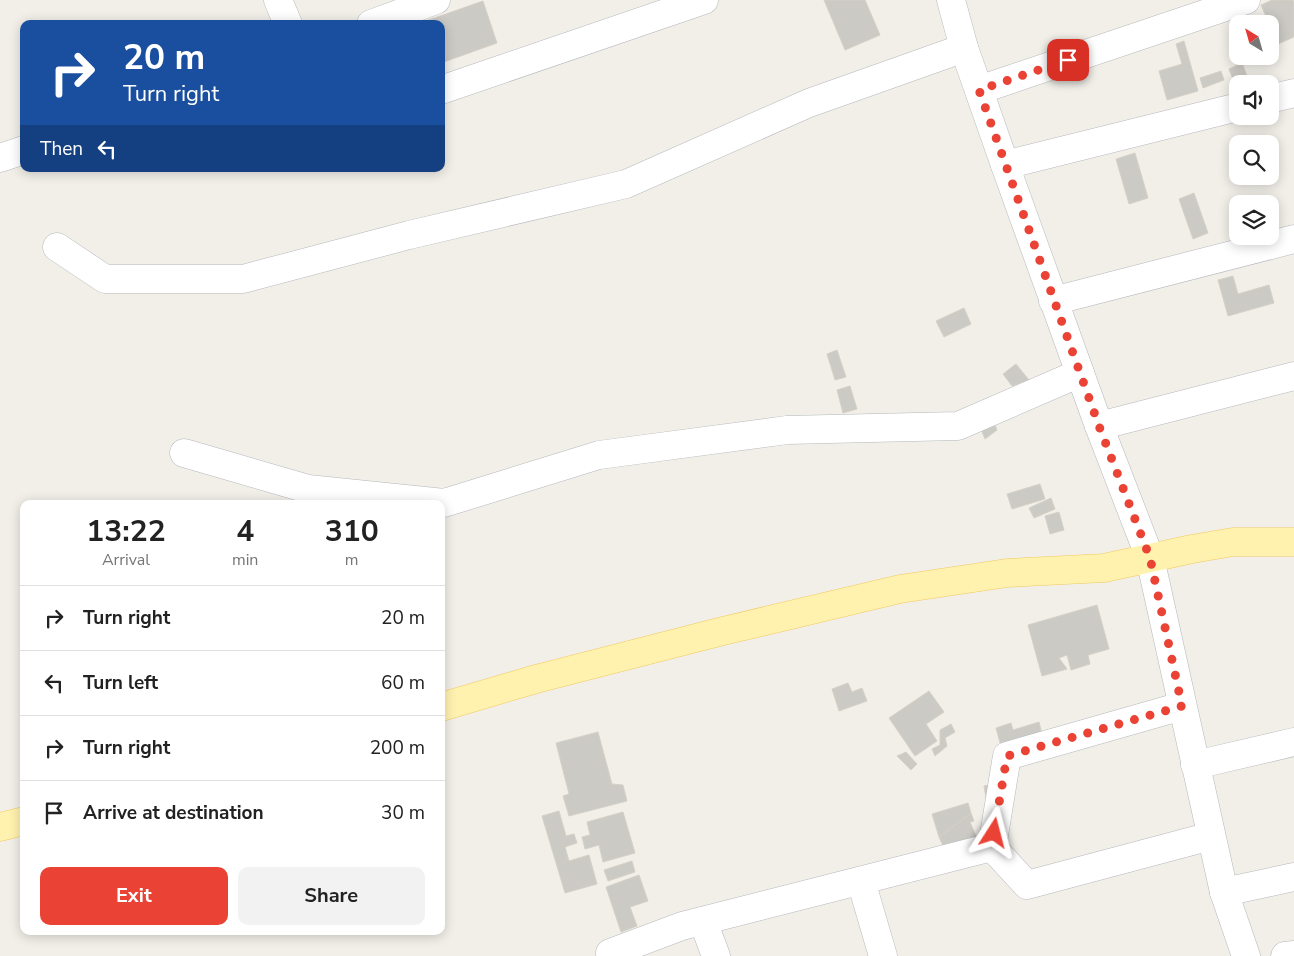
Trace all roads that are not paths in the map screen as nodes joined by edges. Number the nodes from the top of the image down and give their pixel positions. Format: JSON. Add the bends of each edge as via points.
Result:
{"nodes":[{"id":1,"x":278,"y":0,"type":"edge"},
{"id":2,"x":704,"y":0,"type":"edge"},
{"id":3,"x":952,"y":0,"type":"edge"},
{"id":4,"x":1246,"y":0,"type":"edge"},
{"id":5,"x":418,"y":3,"type":"edge"},
{"id":6,"x":286,"y":20,"type":"edge"},
{"id":7,"x":380,"y":20,"type":"edge"},
{"id":8,"x":964,"y":48,"type":"junction"},
{"id":9,"x":445,"y":89,"type":"edge"},
{"id":10,"x":979,"y":90,"type":"junction"},
{"id":11,"x":1294,"y":93,"type":"edge"},
{"id":12,"x":1279,"y":97,"type":"edge"},
{"id":13,"x":1229,"y":109,"type":"edge"},
{"id":14,"x":0,"y":137,"type":"edge"},
{"id":15,"x":20,"y":140,"type":"edge"},
{"id":16,"x":20,"y":151,"type":"edge"},
{"id":17,"x":0,"y":158,"type":"edge"},
{"id":18,"x":1005,"y":165,"type":"junction"},
{"id":19,"x":1294,"y":239,"type":"edge"},
{"id":20,"x":56,"y":247,"type":"dead end"},
{"id":21,"x":1053,"y":301,"type":"junction"},
{"id":22,"x":1080,"y":373,"type":"junction"},
{"id":23,"x":1294,"y":376,"type":"edge"},
{"id":24,"x":1099,"y":426,"type":"junction"},
{"id":25,"x":184,"y":453,"type":"dead end"},
{"id":26,"x":415,"y":500,"type":"edge"},
{"id":27,"x":445,"y":503,"type":"edge"},
{"id":28,"x":1294,"y":542,"type":"edge"},
{"id":29,"x":1150,"y":558,"type":"junction"},
{"id":30,"x":445,"y":706,"type":"edge"},
{"id":31,"x":1182,"y":706,"type":"junction"},
{"id":32,"x":1294,"y":742,"type":"edge"},
{"id":33,"x":1195,"y":765,"type":"junction"},
{"id":34,"x":20,"y":822,"type":"edge"},
{"id":35,"x":0,"y":828,"type":"edge"},
{"id":36,"x":1211,"y":836,"type":"junction"},
{"id":37,"x":992,"y":847,"type":"junction"},
{"id":38,"x":1294,"y":877,"type":"edge"},
{"id":39,"x":861,"y":880,"type":"junction"},
{"id":40,"x":1224,"y":892,"type":"junction"},
{"id":41,"x":703,"y":921,"type":"junction"},
{"id":42,"x":610,"y":953,"type":"dead end"},
{"id":43,"x":1294,"y":955,"type":"edge"},
{"id":44,"x":716,"y":956,"type":"edge"},
{"id":45,"x":883,"y":956,"type":"edge"},
{"id":46,"x":1246,"y":956,"type":"edge"},
{"id":47,"x":1285,"y":956,"type":"edge"}],
"edges":[{"from":1,"to":6,"type":"street"},
{"from":2,"to":9,"type":"street"},
{"from":3,"to":8,"type":"street"},
{"from":4,"to":10,"type":"street"},
{"from":5,"to":7,"type":"street"},
{"from":8,"to":10,"type":"street"},
{"from":8,"to":20,"type":"street","via":[[809,104],[626,184],[409,235],[243,279],[105,279]]},
{"from":10,"to":18,"type":"street"},
{"from":11,"to":12,"type":"street"},
{"from":13,"to":18,"type":"street"},
{"from":14,"to":15,"type":"street"},
{"from":16,"to":17,"type":"street"},
{"from":18,"to":21,"type":"street"},
{"from":19,"to":21,"type":"street"},
{"from":21,"to":22,"type":"street"},
{"from":22,"to":24,"type":"street"},
{"from":22,"to":27,"type":"street","via":[[958,426],[787,430],[599,455]]},
{"from":23,"to":24,"type":"street"},
{"from":24,"to":29,"type":"street"},
{"from":25,"to":26,"type":"street","via":[[308,489]]},
{"from":28,"to":29,"type":"main road","via":[[1233,542]]},
{"from":29,"to":30,"type":"main road","via":[[1104,568],[1007,573],[900,589],[536,679]]},
{"from":29,"to":31,"type":"street"},
{"from":31,"to":33,"type":"street"},
{"from":31,"to":37,"type":"street","via":[[1007,756]]},
{"from":32,"to":33,"type":"street"},
{"from":33,"to":36,"type":"street"},
{"from":34,"to":35,"type":"main road"},
{"from":36,"to":37,"type":"street","via":[[1027,885]]},
{"from":36,"to":40,"type":"street"},
{"from":37,"to":39,"type":"street"},
{"from":38,"to":40,"type":"street"},
{"from":39,"to":41,"type":"street"},
{"from":39,"to":45,"type":"street"},
{"from":40,"to":46,"type":"street"},
{"from":41,"to":42,"type":"street"},
{"from":41,"to":44,"type":"street"},
{"from":43,"to":47,"type":"street"}]}
